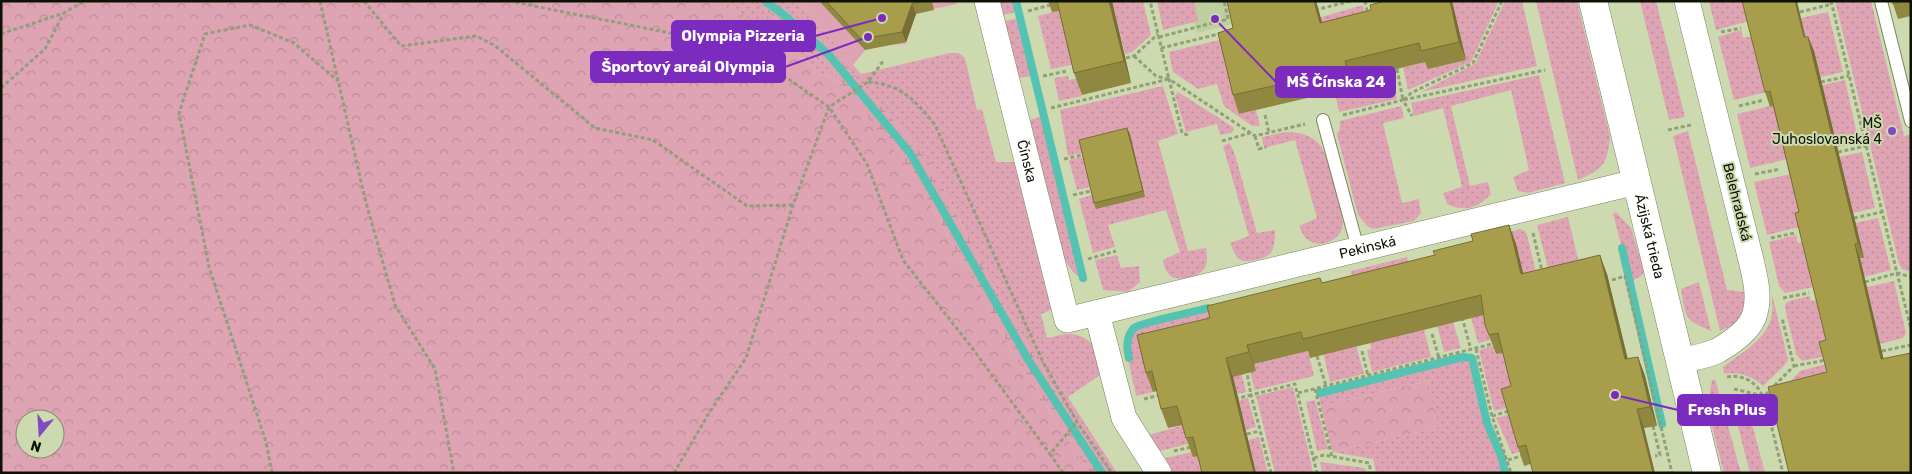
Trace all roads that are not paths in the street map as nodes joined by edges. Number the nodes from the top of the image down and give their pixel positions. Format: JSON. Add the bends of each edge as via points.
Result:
{"nodes":[{"id":1,"x":987,"y":1,"type":"edge"},
{"id":2,"x":1593,"y":1,"type":"edge"},
{"id":3,"x":1687,"y":1,"type":"edge"},
{"id":4,"x":1881,"y":1,"type":"edge"},
{"id":5,"x":1324,"y":120,"type":"road end"},
{"id":6,"x":1911,"y":121,"type":"edge"},
{"id":7,"x":1636,"y":182,"type":"junction"},
{"id":8,"x":1358,"y":249,"type":"junction"},
{"id":9,"x":1097,"y":313,"type":"junction"},
{"id":10,"x":1066,"y":320,"type":"joint"},
{"id":11,"x":1680,"y":361,"type":"junction"},
{"id":12,"x":1159,"y":473,"type":"edge"},
{"id":13,"x":1707,"y":473,"type":"edge"}],
"edges":[{"from":1,"to":10,"type":"street","name":"Čínska"},
{"from":2,"to":7,"type":"street","name":"Ázijská trieda"},
{"from":3,"to":11,"type":"street","name":"Belehradská","via":[[1752,260],[1757,295],[1755,315],[1738,336],[1716,351]]},
{"from":4,"to":6,"type":"lane"},
{"from":5,"to":8,"type":"lane"},
{"from":7,"to":8,"type":"street","name":"Pekinská"},
{"from":7,"to":11,"type":"street","name":"Ázijská trieda"},
{"from":8,"to":9,"type":"street","name":"Pekinská"},
{"from":9,"to":10,"type":"street","name":"Pekinská"},
{"from":9,"to":12,"type":"street","via":[[1124,418]]},
{"from":11,"to":13,"type":"street","name":"Ázijská trieda"}]}
